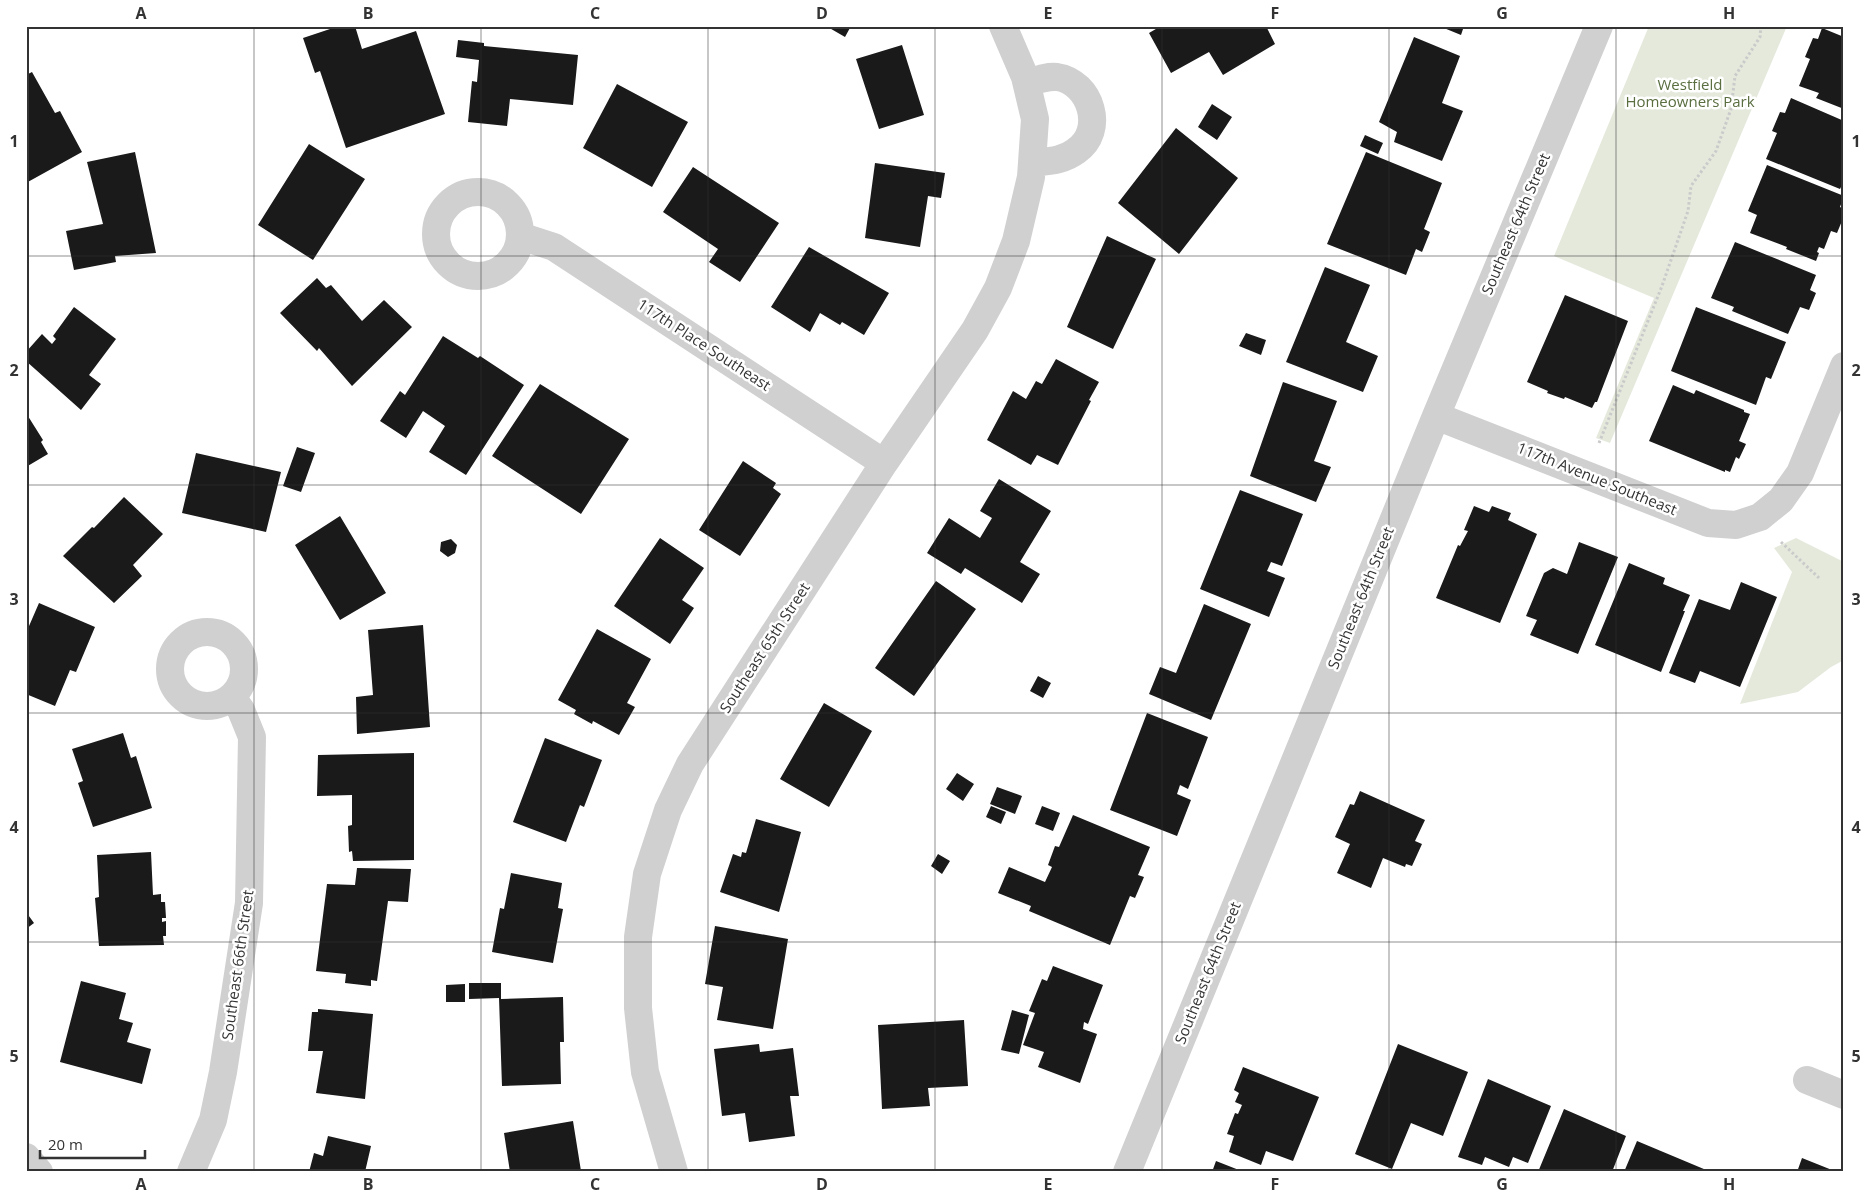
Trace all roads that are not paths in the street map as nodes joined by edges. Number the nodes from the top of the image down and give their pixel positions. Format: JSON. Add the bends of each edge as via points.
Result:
{"nodes":[{"id":1,"x":1002,"y":26,"type":"edge"},
{"id":2,"x":1599,"y":26,"type":"edge"},
{"id":3,"x":1027,"y":83,"type":"junction"},
{"id":4,"x":1032,"y":163,"type":"junction"},
{"id":5,"x":520,"y":236,"type":"dead end"},
{"id":6,"x":1844,"y":366,"type":"edge"},
{"id":7,"x":1436,"y":416,"type":"junction"},
{"id":8,"x":884,"y":463,"type":"junction"},
{"id":9,"x":232,"y":697,"type":"dead end"},
{"id":10,"x":1807,"y":1080,"type":"dead end"},
{"id":11,"x":1844,"y":1095,"type":"edge"},
{"id":12,"x":26,"y":1157,"type":"edge"},
{"id":13,"x":40,"y":1172,"type":"edge"},
{"id":14,"x":191,"y":1172,"type":"edge"},
{"id":15,"x":674,"y":1172,"type":"edge"},
{"id":16,"x":1126,"y":1172,"type":"edge"}],
"edges":[{"from":1,"to":3,"type":"street"},
{"from":2,"to":7,"type":"street","name":"Southeast 64th Street"},
{"from":3,"to":4,"type":"street","name":"Southeast 65th Street","via":[[1035,119]]},
{"from":3,"to":4,"type":"street","via":[[1043,77],[1071,82],[1090,102],[1093,116],[1092,129],[1078,150],[1056,160]]},
{"from":4,"to":8,"type":"street","name":"Southeast 65th Street","via":[[1016,241],[998,288],[975,330]]},
{"from":5,"to":8,"type":"street","name":"117th Place Southeast","via":[[554,246]]},
{"from":6,"to":7,"type":"street","name":"117th Avenue Southeast","via":[[1800,473],[1781,500],[1760,517],[1736,525],[1708,523]]},
{"from":7,"to":16,"type":"street","name":"Southeast 64th Street"},
{"from":8,"to":15,"type":"street","name":"Southeast 65th Street","via":[[690,764],[668,810],[647,874],[638,937],[638,1008],[644,1072]]},
{"from":9,"to":14,"type":"street","name":"Southeast 66th Street","via":[[252,738],[249,903],[213,1120]]},
{"from":10,"to":11,"type":"street"},
{"from":12,"to":13,"type":"street"}]}
